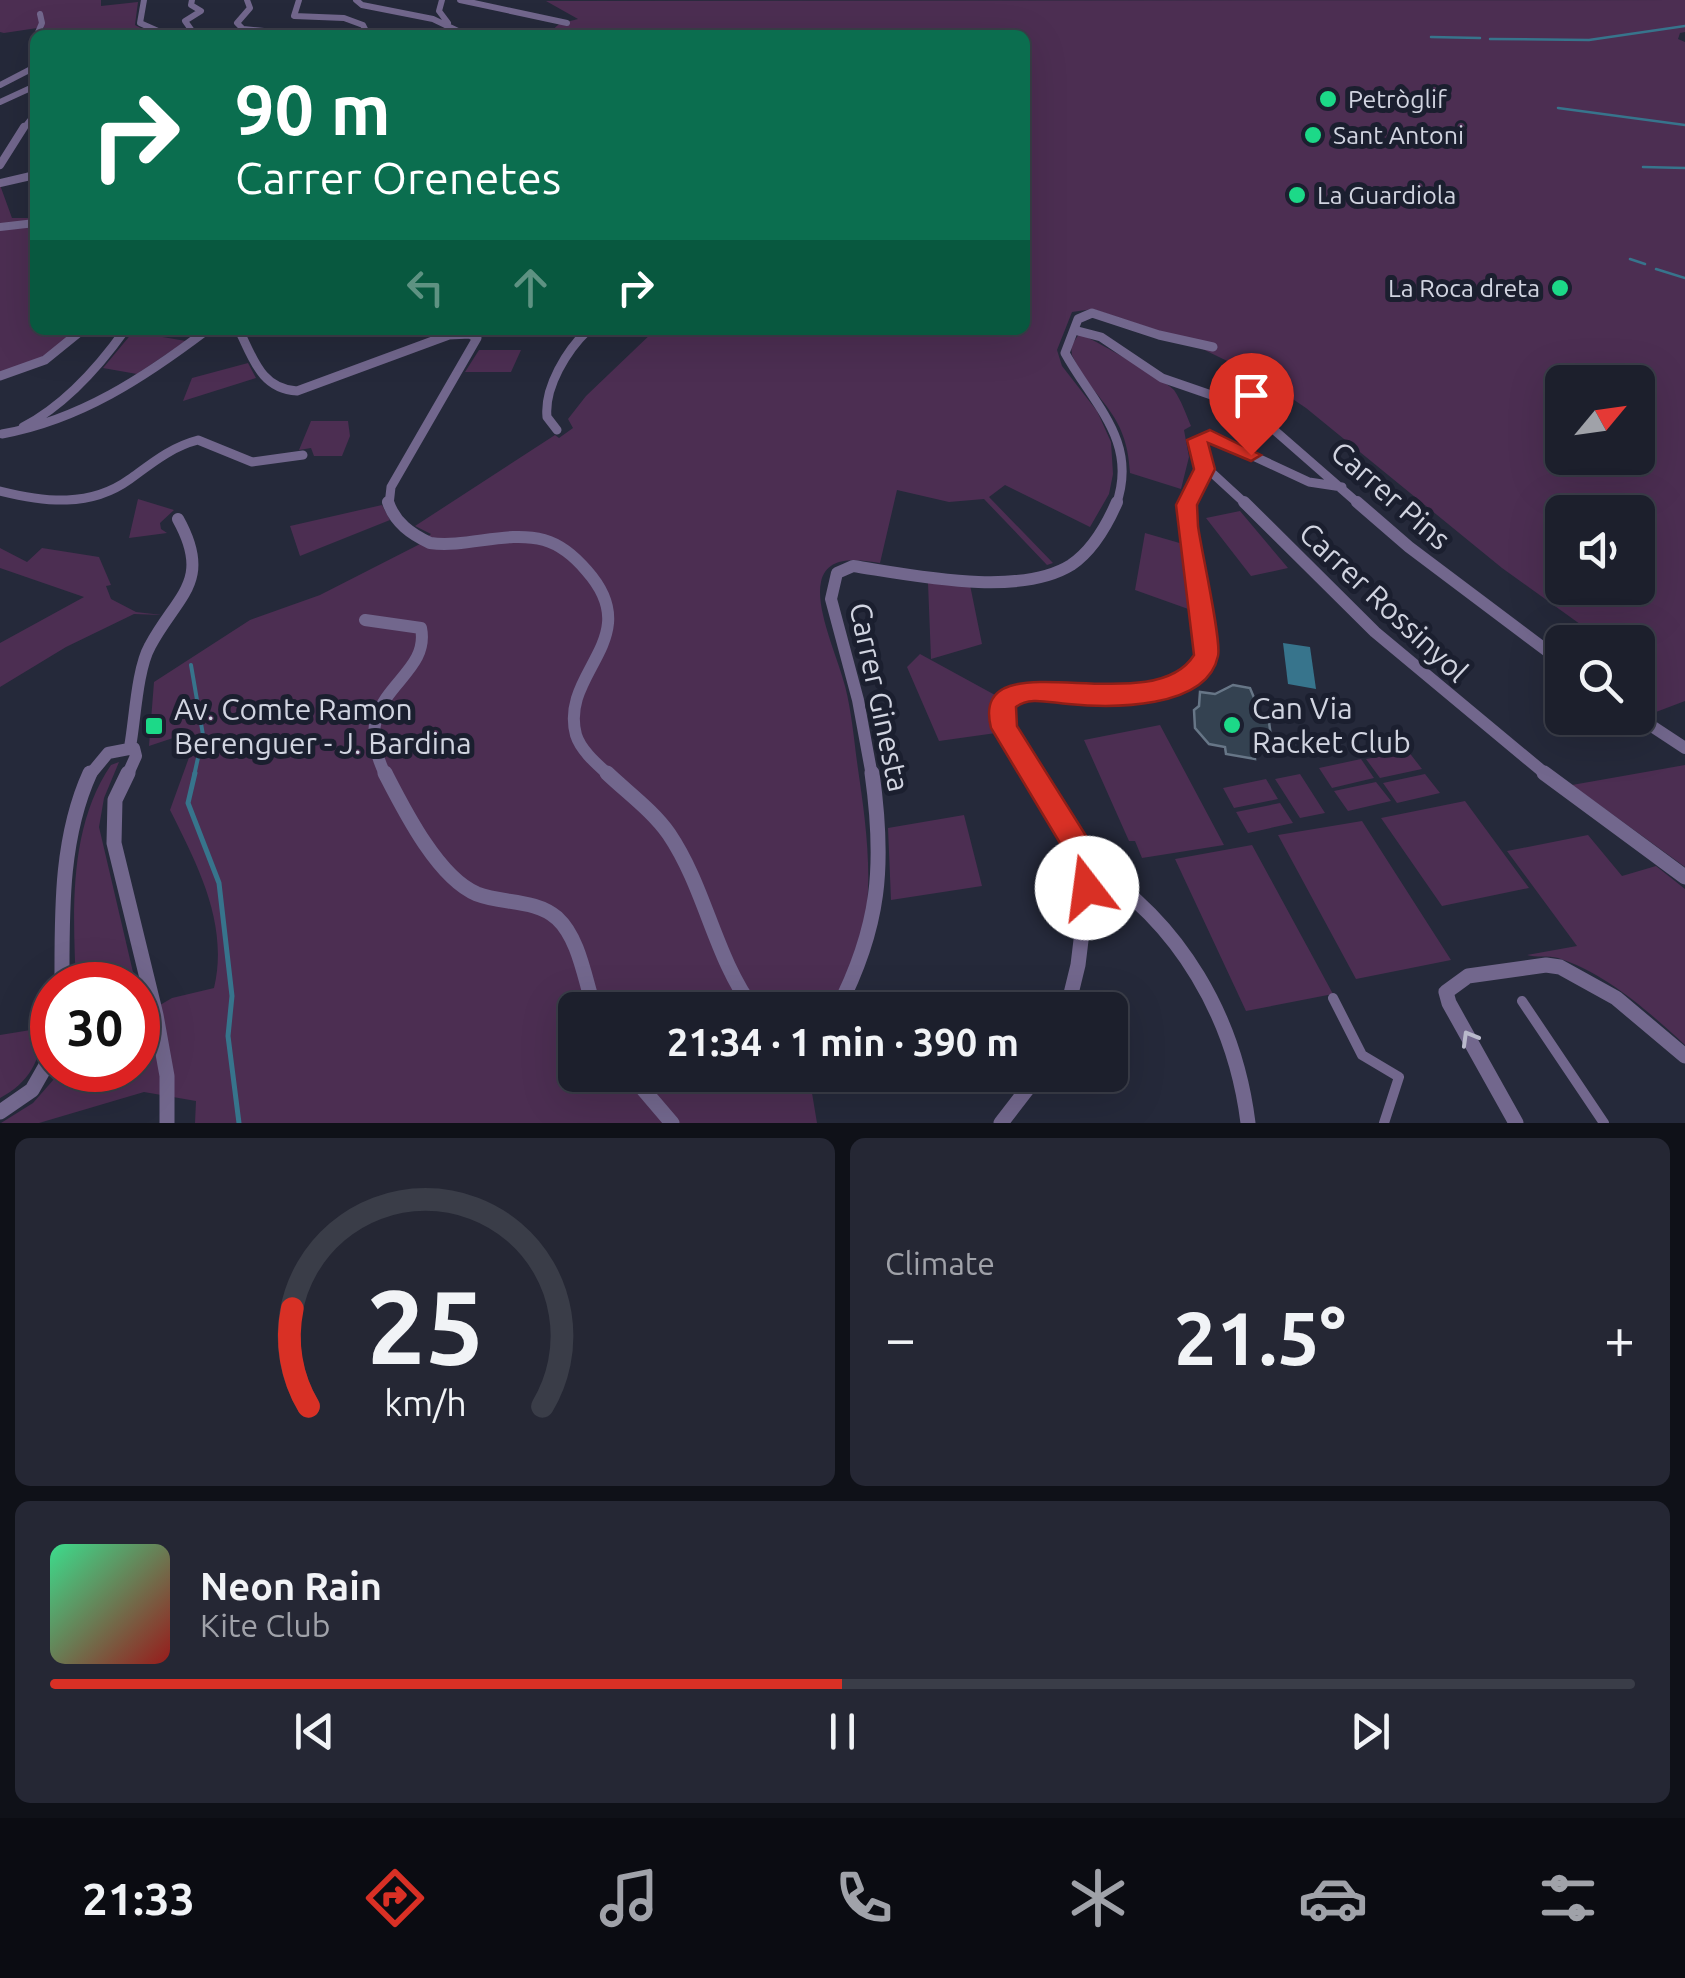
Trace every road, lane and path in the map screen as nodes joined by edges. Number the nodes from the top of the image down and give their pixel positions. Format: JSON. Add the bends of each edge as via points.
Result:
{"nodes":[{"id":1,"x":144,"y":0,"type":"edge"},
{"id":2,"x":192,"y":0,"type":"edge"},
{"id":3,"x":247,"y":0,"type":"edge"},
{"id":4,"x":299,"y":0,"type":"edge"},
{"id":5,"x":356,"y":0,"type":"edge"},
{"id":6,"x":442,"y":0,"type":"edge"},
{"id":7,"x":460,"y":0,"type":"edge"},
{"id":8,"x":501,"y":0,"type":"edge"},
{"id":9,"x":40,"y":14,"type":"dead end"},
{"id":10,"x":527,"y":14,"type":"junction"},
{"id":11,"x":567,"y":23,"type":"dead end"},
{"id":12,"x":450,"y":26,"type":"junction"},
{"id":13,"x":39,"y":30,"type":"edge"},
{"id":14,"x":155,"y":30,"type":"edge"},
{"id":15,"x":191,"y":30,"type":"edge"},
{"id":16,"x":253,"y":30,"type":"edge"},
{"id":17,"x":366,"y":30,"type":"edge"},
{"id":18,"x":457,"y":30,"type":"edge"},
{"id":19,"x":30,"y":70,"type":"edge"},
{"id":20,"x":0,"y":85,"type":"edge"},
{"id":21,"x":30,"y":88,"type":"edge"},
{"id":22,"x":0,"y":102,"type":"edge"},
{"id":23,"x":30,"y":119,"type":"edge"},
{"id":24,"x":0,"y":165,"type":"edge"},
{"id":25,"x":30,"y":176,"type":"edge"},
{"id":26,"x":0,"y":182,"type":"edge"},
{"id":27,"x":30,"y":223,"type":"edge"},
{"id":28,"x":0,"y":226,"type":"edge"},
{"id":29,"x":1074,"y":330,"type":"junction"},
{"id":30,"x":77,"y":335,"type":"edge"},
{"id":31,"x":122,"y":335,"type":"edge"},
{"id":32,"x":200,"y":335,"type":"edge"},
{"id":33,"x":242,"y":335,"type":"edge"},
{"id":34,"x":449,"y":335,"type":"edge"},
{"id":35,"x":449,"y":335,"type":"edge"},
{"id":36,"x":475,"y":335,"type":"edge"},
{"id":37,"x":475,"y":335,"type":"edge"},
{"id":38,"x":582,"y":335,"type":"edge"},
{"id":39,"x":1213,"y":347,"type":"dead end"},
{"id":40,"x":0,"y":376,"type":"edge"},
{"id":41,"x":557,"y":430,"type":"dead end"},
{"id":42,"x":1,"y":434,"type":"edge"},
{"id":43,"x":302,"y":455,"type":"dead end"},
{"id":44,"x":1205,"y":469,"type":"junction"},
{"id":45,"x":1342,"y":487,"type":"junction"},
{"id":46,"x":0,"y":491,"type":"edge"},
{"id":47,"x":178,"y":519,"type":"dead end"},
{"id":48,"x":364,"y":620,"type":"dead end"},
{"id":49,"x":1545,"y":649,"type":"edge"},
{"id":50,"x":1655,"y":728,"type":"edge"},
{"id":51,"x":130,"y":747,"type":"junction"},
{"id":52,"x":1685,"y":748,"type":"edge"},
{"id":53,"x":1090,"y":866,"type":"junction"},
{"id":54,"x":1685,"y":877,"type":"edge"},
{"id":55,"x":62,"y":962,"type":"edge"},
{"id":56,"x":588,"y":992,"type":"edge"},
{"id":57,"x":741,"y":992,"type":"edge"},
{"id":58,"x":846,"y":992,"type":"edge"},
{"id":59,"x":1072,"y":992,"type":"edge"},
{"id":60,"x":1333,"y":998,"type":"dead end"},
{"id":61,"x":1522,"y":1001,"type":"dead end"},
{"id":62,"x":1685,"y":1056,"type":"edge"},
{"id":63,"x":30,"y":1092,"type":"edge"},
{"id":64,"x":646,"y":1092,"type":"edge"},
{"id":65,"x":1025,"y":1092,"type":"edge"},
{"id":66,"x":0,"y":1112,"type":"edge"},
{"id":67,"x":167,"y":1123,"type":"edge"},
{"id":68,"x":672,"y":1123,"type":"edge"},
{"id":69,"x":1001,"y":1123,"type":"edge"},
{"id":70,"x":1248,"y":1123,"type":"edge"},
{"id":71,"x":1384,"y":1123,"type":"edge"},
{"id":72,"x":1516,"y":1123,"type":"edge"},
{"id":73,"x":1604,"y":1123,"type":"edge"}],
"edges":[{"from":1,"to":14,"type":"street","via":[[140,23]]},
{"from":2,"to":15,"type":"street","via":[[201,10],[185,21]]},
{"from":3,"to":16,"type":"street","via":[[250,8],[237,23]]},
{"from":4,"to":17,"type":"street","via":[[294,16],[344,18]]},
{"from":5,"to":12,"type":"street"},
{"from":6,"to":12,"type":"street","via":[[439,11]]},
{"from":7,"to":10,"type":"street"},
{"from":8,"to":10,"type":"street"},
{"from":9,"to":13,"type":"street"},
{"from":10,"to":11,"type":"street"},
{"from":12,"to":18,"type":"street"},
{"from":19,"to":20,"type":"street"},
{"from":21,"to":22,"type":"street"},
{"from":23,"to":24,"type":"street"},
{"from":25,"to":26,"type":"street"},
{"from":27,"to":28,"type":"street"},
{"from":29,"to":39,"type":"street","via":[[1082,316],[1098,314]]},
{"from":29,"to":45,"type":"street","name":"Carrer Pins","via":[[1100,337],[1162,378],[1249,408]]},
{"from":29,"to":58,"type":"street","name":"Carrer Ginesta","via":[[1065,353],[1115,430],[1122,461],[1116,508],[1091,546],[1068,566],[1033,576],[952,579],[853,566],[830,580],[866,740],[880,854],[870,943]]},
{"from":30,"to":40,"type":"street","via":[[52,358]]},
{"from":31,"to":42,"type":"street","via":[[42,418]]},
{"from":32,"to":42,"type":"street","via":[[154,369],[46,427]]},
{"from":33,"to":34,"type":"street","via":[[264,379],[291,394]]},
{"from":35,"to":36,"type":"street"},
{"from":37,"to":57,"type":"street","via":[[388,493],[390,511],[426,542],[554,542],[598,584],[611,621],[583,693],[578,739],[668,833]]},
{"from":38,"to":41,"type":"street","via":[[548,399],[547,418]]},
{"from":43,"to":46,"type":"street","via":[[252,462],[198,440],[171,449],[99,497]]},
{"from":44,"to":45,"type":"street","name":"Carrer Rossinyol","via":[[1198,440],[1210,436],[1310,482]]},
{"from":44,"to":53,"type":"street","via":[[1186,505],[1206,655],[1198,672],[1159,692],[1028,690],[1004,703],[1005,728]]},
{"from":44,"to":54,"type":"street","name":"Carrer Rossinyol","via":[[1436,686]]},
{"from":45,"to":49,"type":"street","name":"Carrer Pins"},
{"from":47,"to":51,"type":"street","via":[[191,542],[193,578],[148,648]]},
{"from":48,"to":56,"type":"street","via":[[410,623],[424,634],[422,648],[372,721],[372,748],[384,773],[428,844],[468,890],[543,910],[562,923]]},
{"from":50,"to":52,"type":"street"},
{"from":51,"to":55,"type":"street","via":[[102,760],[77,806],[62,891]]},
{"from":51,"to":67,"type":"street","via":[[136,756],[115,800],[114,843],[145,961]]},
{"from":53,"to":59,"type":"street"},
{"from":53,"to":70,"type":"street","via":[[1130,889],[1198,980],[1240,1067]]},
{"from":60,"to":71,"type":"street","via":[[1362,1055],[1399,1077]]},
{"from":61,"to":73,"type":"street"},
{"from":72,"to":62,"type":"street","one_way":true,"via":[[1446,992],[1468,976],[1546,965],[1568,970],[1616,998]]},
{"from":63,"to":66,"type":"street"},
{"from":64,"to":68,"type":"street"},
{"from":65,"to":69,"type":"street"}]}
